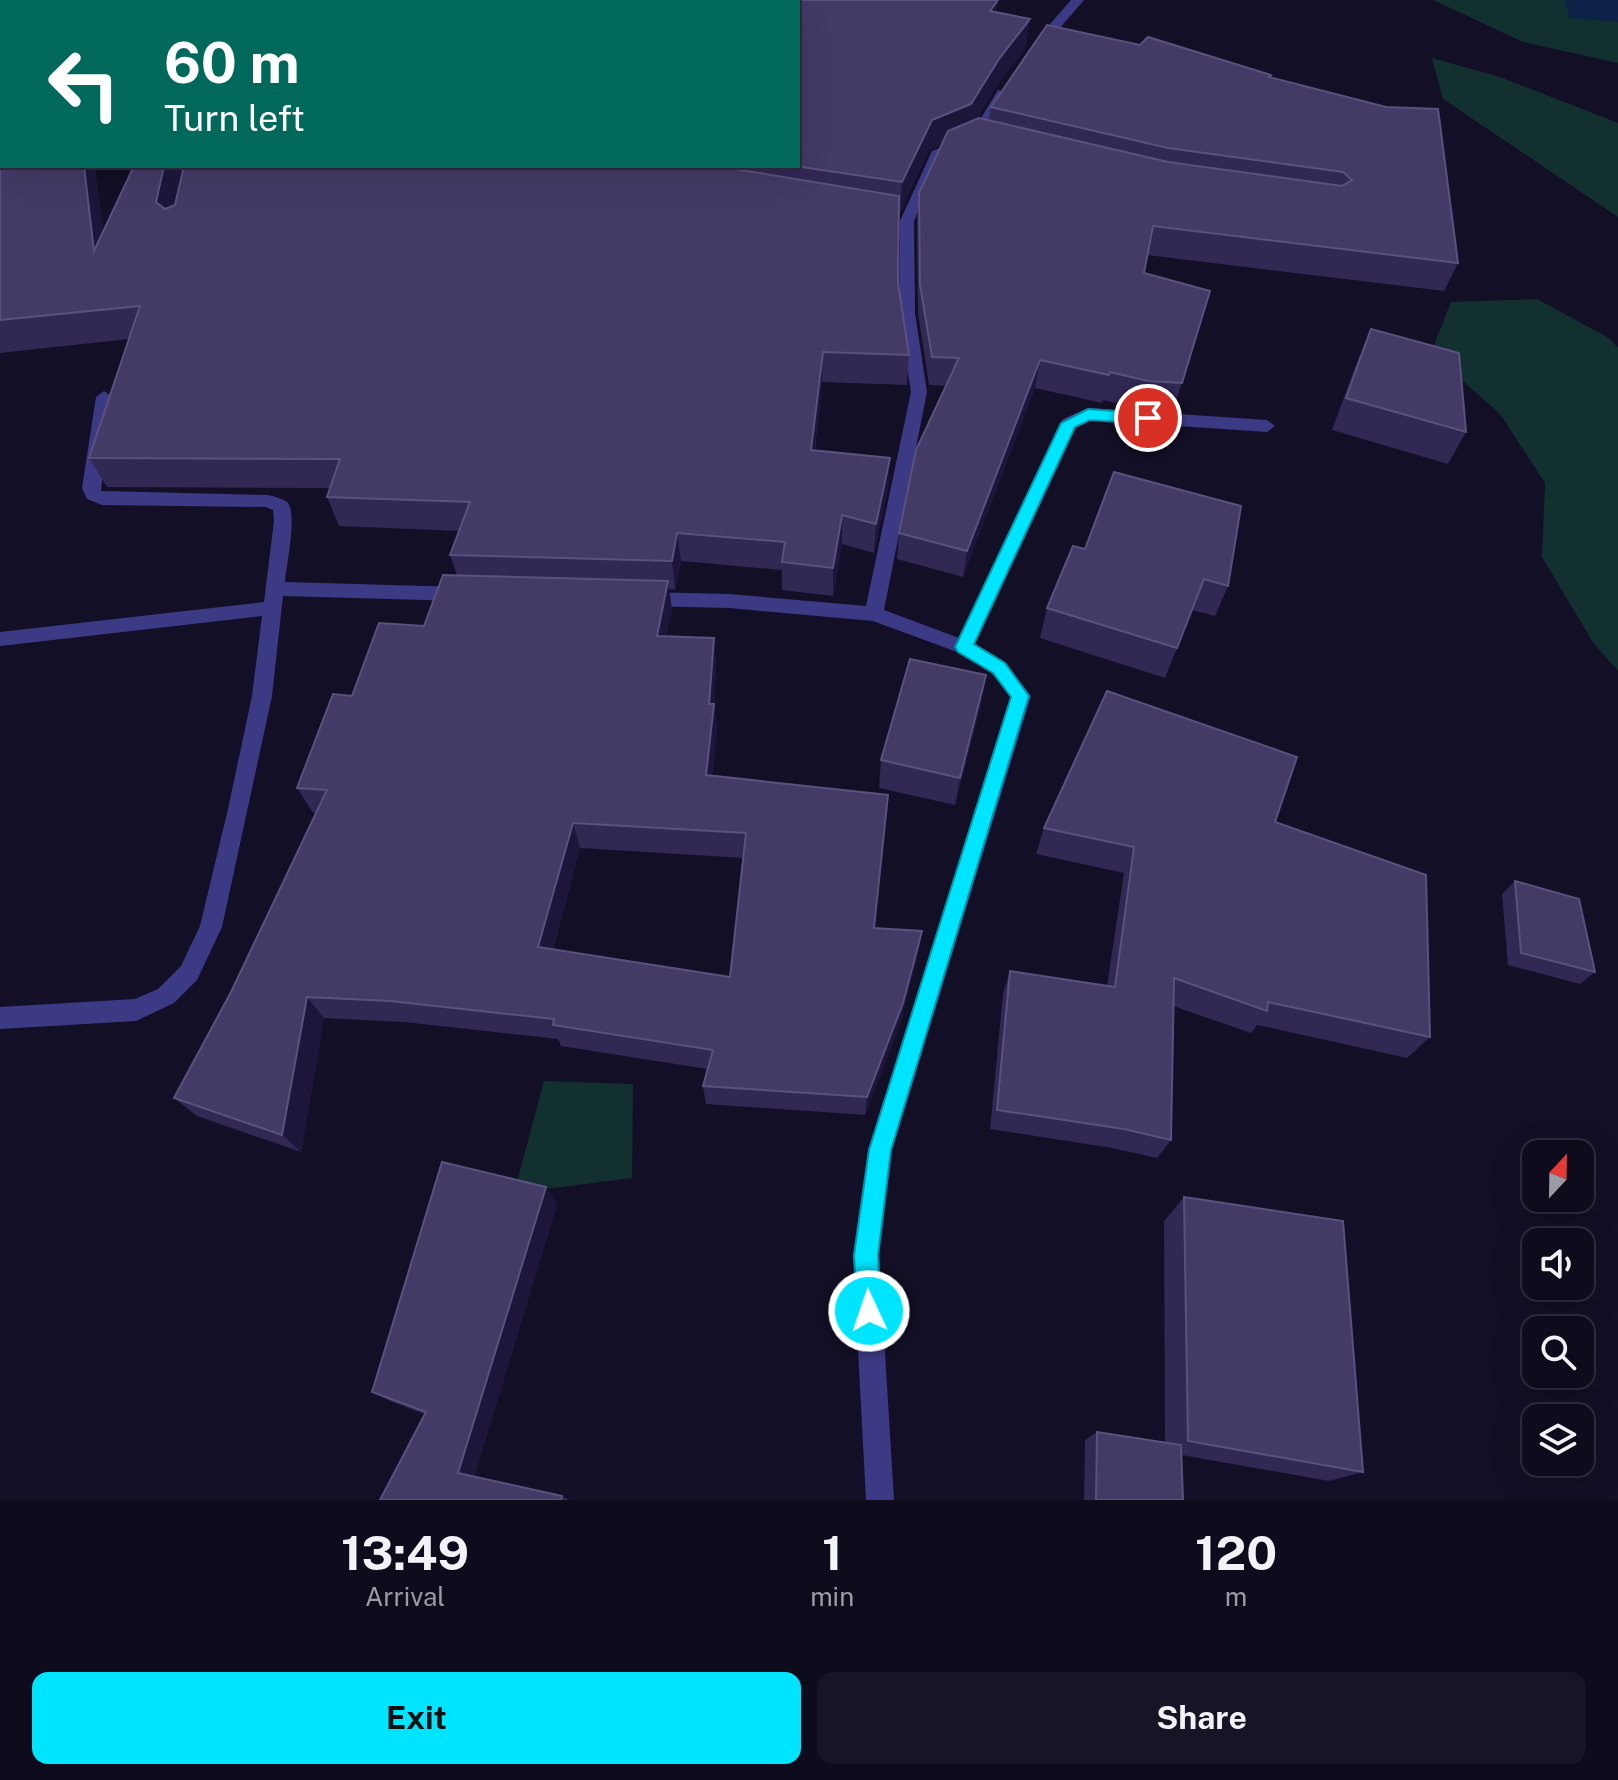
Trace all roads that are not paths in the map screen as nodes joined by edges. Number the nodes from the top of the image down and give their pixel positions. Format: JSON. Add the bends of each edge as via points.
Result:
{"nodes":[{"id":1,"x":1078,"y":0,"type":"edge"},
{"id":2,"x":1032,"y":55,"type":"edge"},
{"id":3,"x":1013,"y":81,"type":"edge"},
{"id":4,"x":104,"y":397,"type":"dead end"},
{"id":5,"x":1267,"y":426,"type":"dead end"},
{"id":6,"x":474,"y":594,"type":"edge"},
{"id":7,"x":274,"y":598,"type":"junction"},
{"id":8,"x":625,"y":598,"type":"edge"},
{"id":9,"x":874,"y":614,"type":"junction"},
{"id":10,"x":0,"y":639,"type":"edge"},
{"id":11,"x":964,"y":647,"type":"junction"},
{"id":12,"x":0,"y":1018,"type":"edge"},
{"id":13,"x":880,"y":1500,"type":"edge"}],
"edges":[{"from":1,"to":2,"type":"street"},
{"from":3,"to":9,"type":"street","via":[[982,141],[937,154],[900,220],[919,392]]},
{"from":4,"to":7,"type":"street","via":[[93,495],[268,501],[281,507]]},
{"from":5,"to":11,"type":"street","via":[[1077,417],[1069,423]]},
{"from":6,"to":7,"type":"street"},
{"from":7,"to":10,"type":"street"},
{"from":7,"to":12,"type":"street","via":[[262,696],[238,809],[211,927],[189,973],[166,996],[136,1010]]},
{"from":8,"to":9,"type":"street"},
{"from":9,"to":11,"type":"street"},
{"from":11,"to":13,"type":"street","via":[[999,668],[1021,696],[880,1150],[866,1255]]}]}
